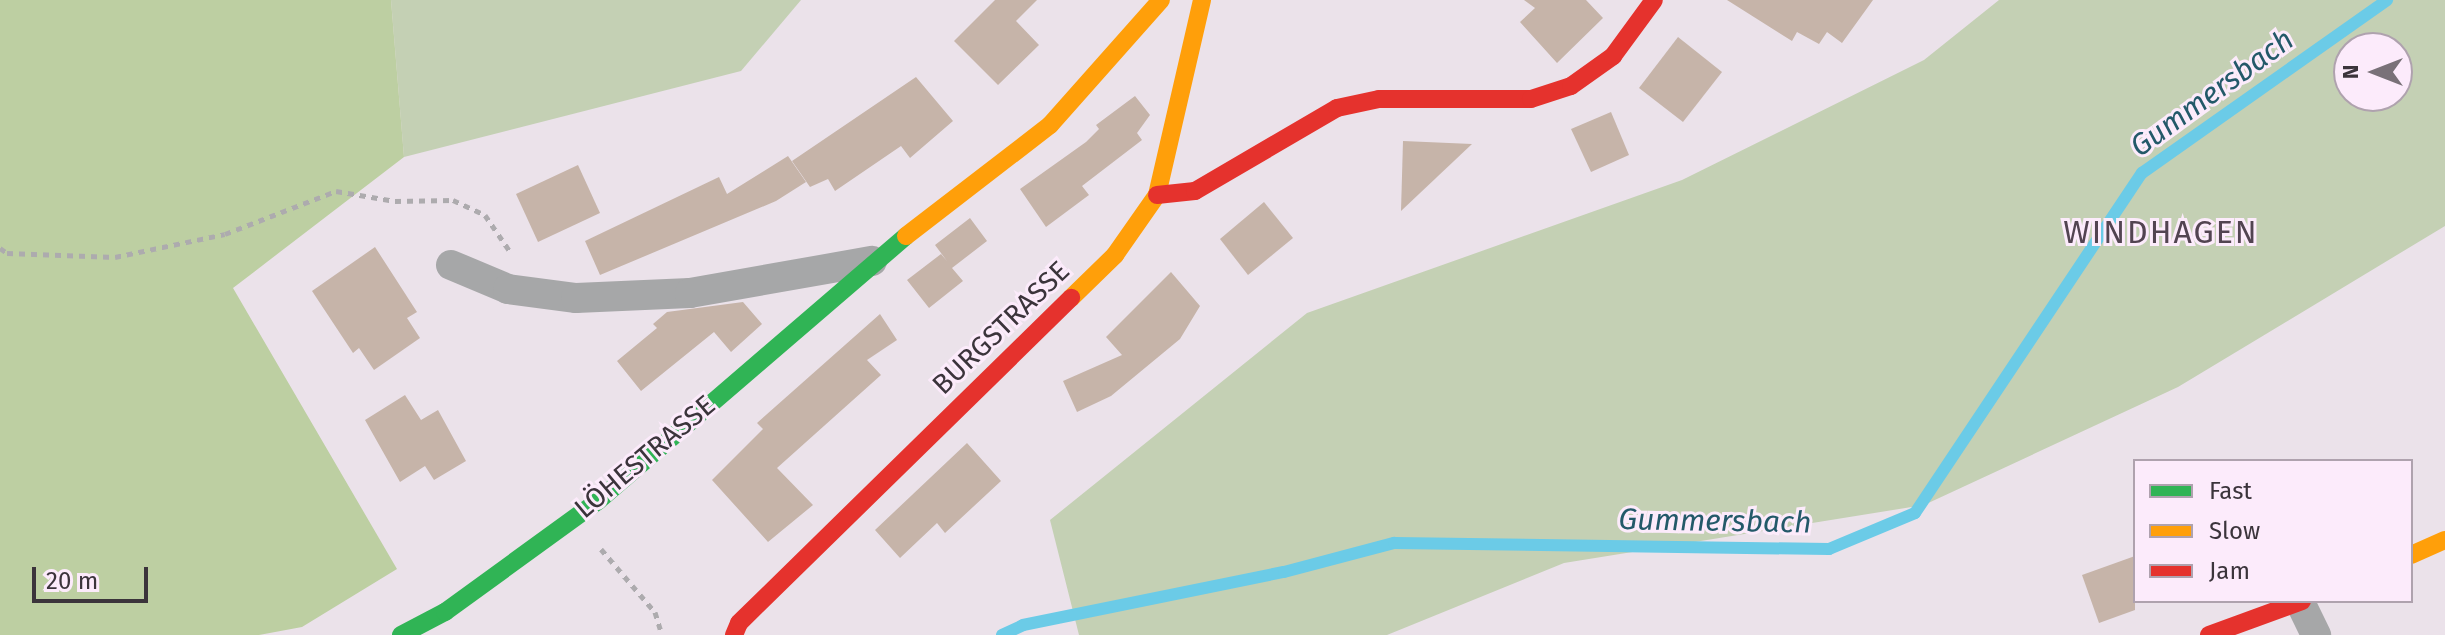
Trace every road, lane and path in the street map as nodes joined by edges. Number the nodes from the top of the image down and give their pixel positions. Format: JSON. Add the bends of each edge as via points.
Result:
{"nodes":[{"id":1,"x":1161,"y":0,"type":"edge"},
{"id":2,"x":1202,"y":0,"type":"edge"},
{"id":3,"x":1654,"y":0,"type":"edge"},
{"id":4,"x":1157,"y":195,"type":"junction"},
{"id":5,"x":0,"y":248,"type":"edge"},
{"id":6,"x":874,"y":260,"type":"junction"},
{"id":7,"x":451,"y":265,"type":"dead end"},
{"id":8,"x":540,"y":296,"type":"junction"},
{"id":9,"x":574,"y":517,"type":"junction"},
{"id":10,"x":2445,"y":540,"type":"edge"},
{"id":11,"x":2413,"y":554,"type":"edge"},
{"id":12,"x":2296,"y":603,"type":"edge"},
{"id":13,"x":2302,"y":603,"type":"edge"},
{"id":14,"x":401,"y":635,"type":"edge"},
{"id":15,"x":662,"y":635,"type":"edge"},
{"id":16,"x":734,"y":635,"type":"edge"},
{"id":17,"x":2209,"y":635,"type":"edge"},
{"id":18,"x":2316,"y":635,"type":"edge"}],
"edges":[{"from":1,"to":6,"type":"street","name":"LÖHESTRASSE","via":[[1050,125]]},
{"from":2,"to":4,"type":"street","name":"BURGSTRASSE"},
{"from":3,"to":4,"type":"street","via":[[1613,56],[1571,86],[1531,99],[1379,99],[1337,108],[1195,191]]},
{"from":4,"to":16,"type":"street","name":"BURGSTRASSE","via":[[1115,255],[739,623]]},
{"from":5,"to":8,"type":"path","via":[[7,253],[115,257],[225,234],[336,191],[395,201],[453,200],[485,215]]},
{"from":6,"to":8,"type":"street","name":"LÖHESTRASSE","via":[[690,293]]},
{"from":6,"to":9,"type":"street","name":"LÖHESTRASSE"},
{"from":7,"to":8,"type":"street","name":"LÖHESTRASSE"},
{"from":9,"to":14,"type":"street","name":"LÖHESTRASSE","via":[[445,612]]},
{"from":9,"to":15,"type":"path","via":[[655,612]]},
{"from":10,"to":11,"type":"street"},
{"from":12,"to":17,"type":"street"},
{"from":13,"to":18,"type":"street"}]}
